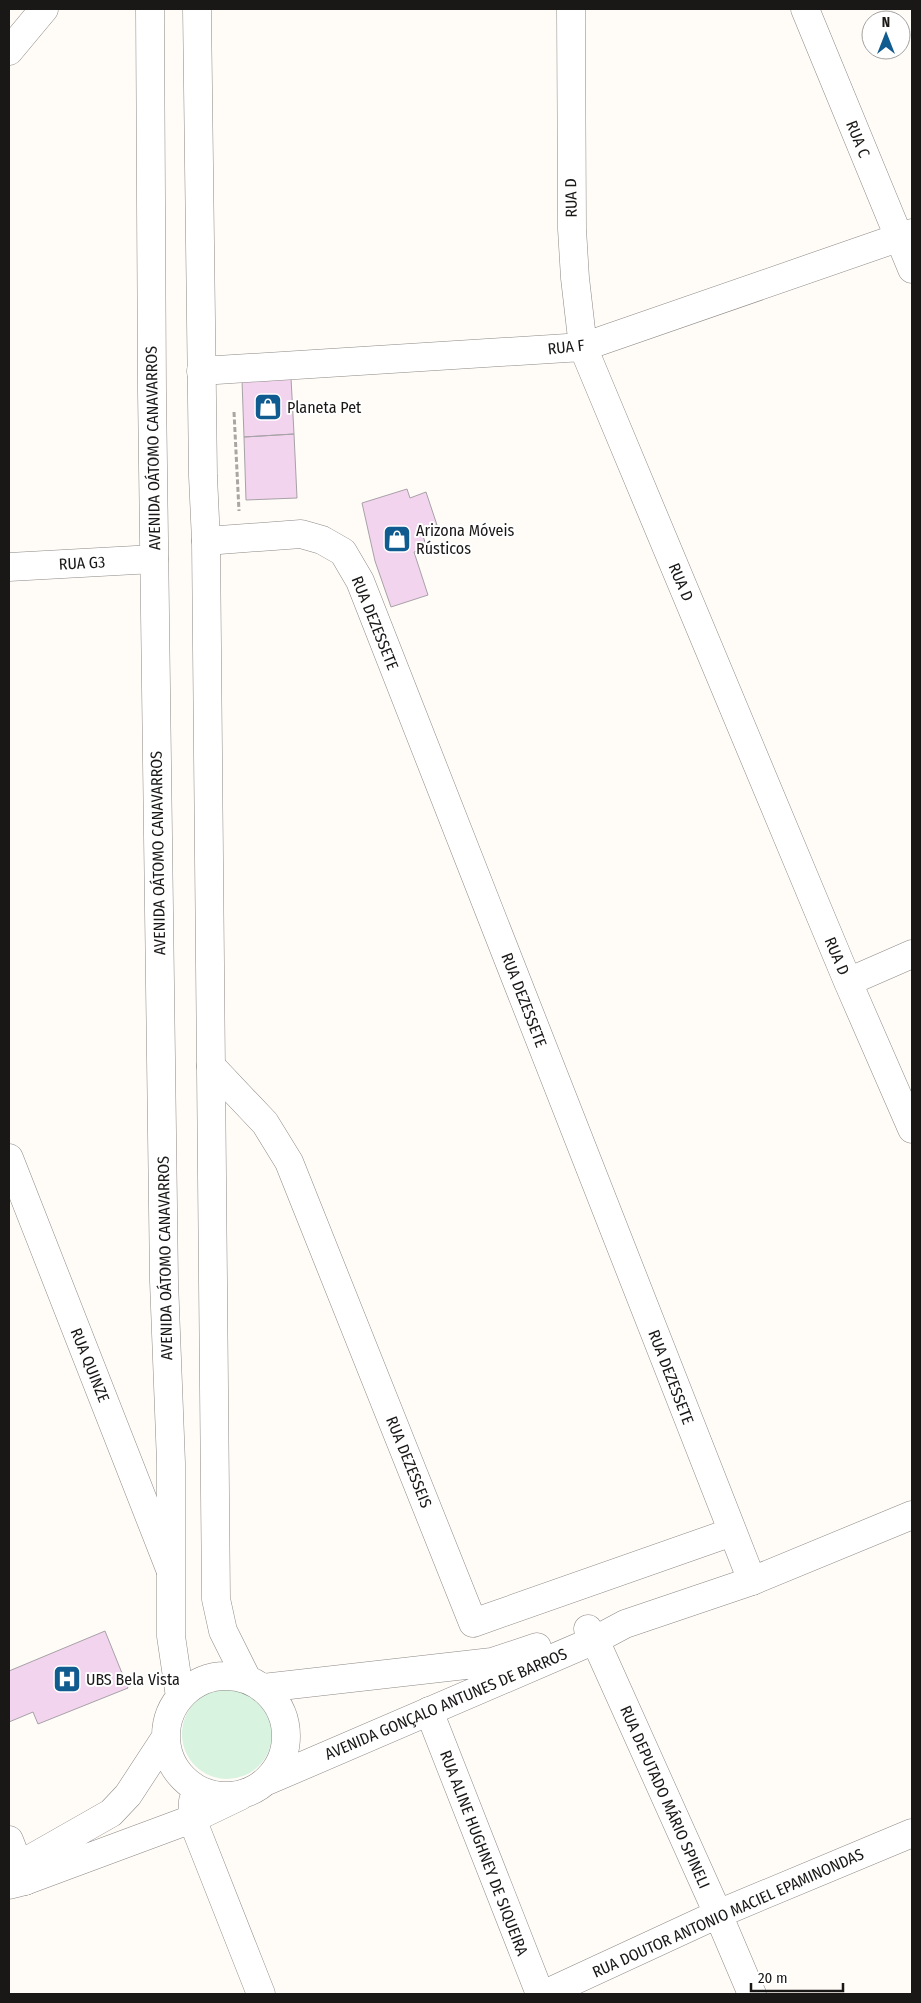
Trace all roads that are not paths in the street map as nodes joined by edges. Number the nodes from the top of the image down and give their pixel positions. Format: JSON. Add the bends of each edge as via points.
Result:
{"nodes":[{"id":1,"x":44,"y":9,"type":"edge"},
{"id":2,"x":150,"y":9,"type":"edge"},
{"id":3,"x":197,"y":9,"type":"edge"},
{"id":4,"x":571,"y":9,"type":"edge"},
{"id":5,"x":805,"y":9,"type":"edge"},
{"id":6,"x":9,"y":51,"type":"edge"},
{"id":7,"x":906,"y":236,"type":"edge"},
{"id":8,"x":912,"y":269,"type":"edge"},
{"id":9,"x":583,"y":347,"type":"junction"},
{"id":10,"x":201,"y":371,"type":"junction"},
{"id":11,"x":206,"y":541,"type":"junction"},
{"id":12,"x":154,"y":559,"type":"junction"},
{"id":13,"x":9,"y":567,"type":"edge"},
{"id":14,"x":912,"y":954,"type":"edge"},
{"id":15,"x":848,"y":982,"type":"junction"},
{"id":16,"x":211,"y":1066,"type":"junction"},
{"id":17,"x":912,"y":1129,"type":"edge"},
{"id":18,"x":9,"y":1158,"type":"edge"},
{"id":19,"x":912,"y":1515,"type":"edge"},
{"id":20,"x":732,"y":1532,"type":"junction"},
{"id":21,"x":172,"y":1572,"type":"junction"},
{"id":22,"x":752,"y":1581,"type":"junction"},
{"id":23,"x":591,"y":1635,"type":"junction"},
{"id":24,"x":255,"y":1684,"type":"junction"},
{"id":25,"x":180,"y":1697,"type":"junction"},
{"id":26,"x":429,"y":1711,"type":"junction"},
{"id":27,"x":166,"y":1737,"type":"junction"},
{"id":28,"x":193,"y":1786,"type":"junction"},
{"id":29,"x":260,"y":1786,"type":"junction"},
{"id":30,"x":192,"y":1818,"type":"junction"},
{"id":31,"x":912,"y":1833,"type":"edge"},
{"id":32,"x":14,"y":1868,"type":"edge"},
{"id":33,"x":718,"y":1914,"type":"junction"},
{"id":34,"x":261,"y":1994,"type":"edge"},
{"id":35,"x":540,"y":1994,"type":"edge"},
{"id":36,"x":546,"y":1994,"type":"edge"},
{"id":37,"x":752,"y":1994,"type":"edge"}],
"edges":[{"from":1,"to":6,"type":"street"},
{"from":2,"to":12,"type":"street","name":"AVENIDA OÁTOMO CANAVARROS"},
{"from":3,"to":10,"type":"street"},
{"from":4,"to":9,"type":"street","name":"RUA D","via":[[572,229]]},
{"from":5,"to":7,"type":"street","name":"RUA C"},
{"from":7,"to":8,"type":"street","name":"RUA C"},
{"from":7,"to":9,"type":"street","name":"RUA F"},
{"from":9,"to":10,"type":"street","name":"RUA F"},
{"from":9,"to":15,"type":"street","name":"RUA D"},
{"from":10,"to":11,"type":"street"},
{"from":11,"to":16,"type":"street"},
{"from":11,"to":20,"type":"street","name":"RUA DEZESSETE","via":[[300,534],[322,540],[343,552],[360,581]]},
{"from":12,"to":13,"type":"street","name":"RUA G3"},
{"from":12,"to":21,"type":"street","name":"AVENIDA OÁTOMO CANAVARROS","via":[[164,1281]]},
{"from":14,"to":15,"type":"street"},
{"from":15,"to":17,"type":"street","name":"RUA D"},
{"from":16,"to":20,"type":"street","name":"RUA DEZESSEIS","via":[[265,1123],[289,1162],[473,1623]]},
{"from":16,"to":24,"type":"street","via":[[216,1599],[223,1631]]},
{"from":18,"to":21,"type":"street","name":"RUA QUINZE"},
{"from":19,"to":22,"type":"street","name":"AVENIDA GONÇALO ANTUNES DE BARROS"},
{"from":20,"to":22,"type":"street","name":"RUA DEZESSETE"},
{"from":21,"to":25,"type":"street","name":"AVENIDA OÁTOMO CANAVARROS","via":[[171,1636]]},
{"from":22,"to":23,"type":"street","name":"AVENIDA GONÇALO ANTUNES DE BARROS"},
{"from":23,"to":24,"type":"street","name":"AVENIDA GONÇALO ANTUNES DE BARROS","via":[[492,1662]]},
{"from":23,"to":26,"type":"street","name":"AVENIDA GONÇALO ANTUNES DE BARROS"},
{"from":23,"to":33,"type":"street","name":"RUA DEPUTADO MÁRIO SPINELI"},
{"from":24,"to":25,"type":"street","via":[[229,1676],[211,1677]]},
{"from":24,"to":29,"type":"street","via":[[275,1700],[284,1716],[287,1733],[278,1767]]},
{"from":25,"to":27,"type":"street","via":[[167,1723]]},
{"from":26,"to":29,"type":"street","name":"AVENIDA GONÇALO ANTUNES DE BARROS"},
{"from":26,"to":35,"type":"street","name":"RUA ALINE HUGHNEY DE SIQUEIRA"},
{"from":27,"to":28,"type":"street","via":[[167,1754]]},
{"from":27,"to":32,"type":"street","name":"AVENIDA GONÇALO ANTUNES DE BARROS","via":[[128,1794],[111,1813]]},
{"from":28,"to":29,"type":"street","via":[[222,1796],[238,1795]]},
{"from":28,"to":30,"type":"street"},
{"from":29,"to":30,"type":"street","name":"AVENIDA GONÇALO ANTUNES DE BARROS"},
{"from":30,"to":32,"type":"street","name":"AVENIDA GONÇALO ANTUNES DE BARROS"},
{"from":30,"to":34,"type":"street"},
{"from":31,"to":33,"type":"street","name":"RUA DOUTOR ANTONIO MACIEL EPAMINONDAS"},
{"from":33,"to":36,"type":"street","name":"RUA DOUTOR ANTONIO MACIEL EPAMINONDAS"},
{"from":33,"to":37,"type":"street","name":"RUA DEPUTADO MÁRIO SPINELI"}]}
